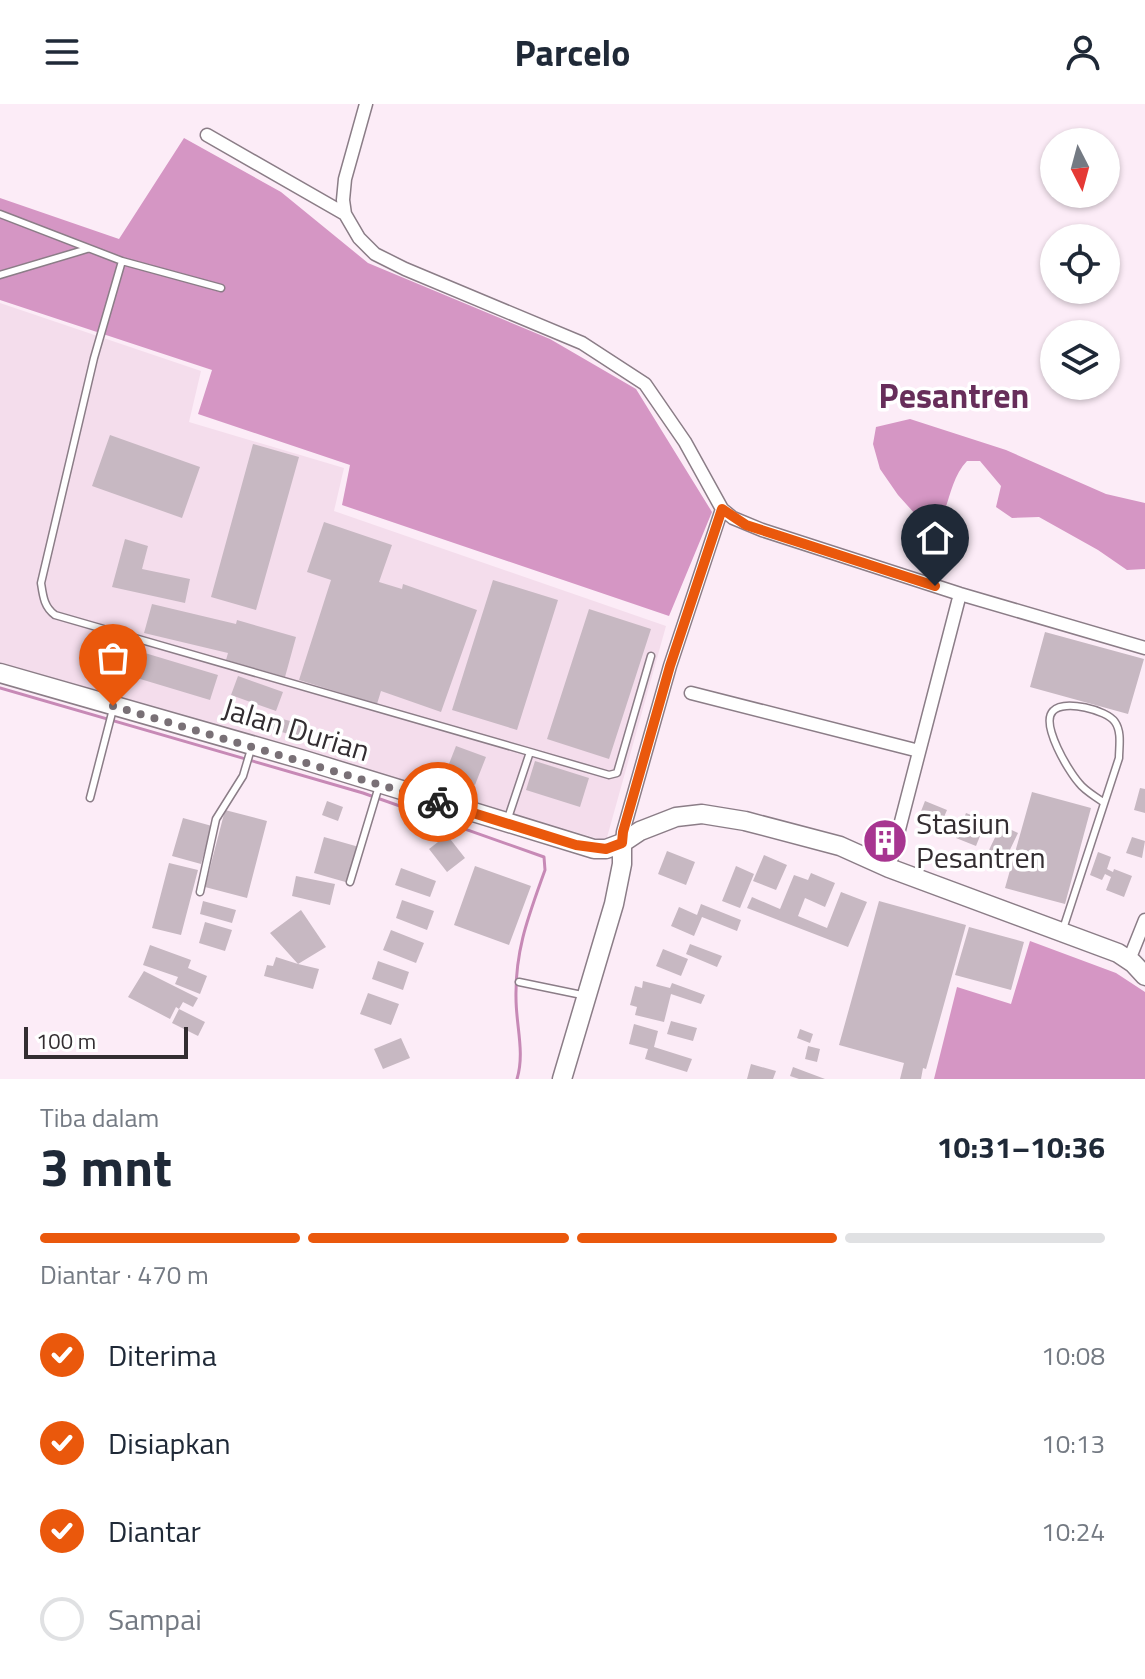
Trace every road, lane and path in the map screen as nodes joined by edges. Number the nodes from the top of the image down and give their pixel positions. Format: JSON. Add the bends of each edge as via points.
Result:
{"nodes":[{"id":1,"x":366,"y":104,"type":"edge"},
{"id":2,"x":207,"y":135,"type":"dead end"},
{"id":3,"x":0,"y":214,"type":"edge"},
{"id":4,"x":345,"y":214,"type":"junction"},
{"id":5,"x":87,"y":249,"type":"junction"},
{"id":6,"x":122,"y":261,"type":"junction"},
{"id":7,"x":0,"y":275,"type":"edge"},
{"id":8,"x":221,"y":288,"type":"dead end"},
{"id":9,"x":722,"y":509,"type":"junction"},
{"id":10,"x":960,"y":594,"type":"junction"},
{"id":11,"x":1145,"y":648,"type":"edge"},
{"id":12,"x":651,"y":656,"type":"dead end"},
{"id":13,"x":0,"y":673,"type":"edge"},
{"id":14,"x":691,"y":693,"type":"dead end"},
{"id":15,"x":112,"y":711,"type":"junction"},
{"id":16,"x":250,"y":751,"type":"junction"},
{"id":17,"x":919,"y":751,"type":"junction"},
{"id":18,"x":530,"y":752,"type":"junction"},
{"id":19,"x":379,"y":784,"type":"junction"},
{"id":20,"x":90,"y":798,"type":"dead end"},
{"id":21,"x":1103,"y":802,"type":"junction"},
{"id":22,"x":506,"y":824,"type":"junction"},
{"id":23,"x":622,"y":843,"type":"junction"},
{"id":24,"x":889,"y":868,"type":"junction"},
{"id":25,"x":350,"y":882,"type":"dead end"},
{"id":26,"x":200,"y":892,"type":"dead end"},
{"id":27,"x":1145,"y":920,"type":"edge"},
{"id":28,"x":1062,"y":932,"type":"junction"},
{"id":29,"x":1129,"y":960,"type":"junction"},
{"id":30,"x":1145,"y":976,"type":"edge"},
{"id":31,"x":519,"y":982,"type":"dead end"},
{"id":32,"x":578,"y":995,"type":"junction"},
{"id":33,"x":562,"y":1079,"type":"edge"}],
"edges":[{"from":1,"to":4,"type":"street","via":[[345,179]]},
{"from":2,"to":4,"type":"street"},
{"from":3,"to":5,"type":"lane"},
{"from":4,"to":9,"type":"street","via":[[375,254],[582,343],[645,384]]},
{"from":5,"to":6,"type":"lane"},
{"from":5,"to":7,"type":"lane"},
{"from":6,"to":8,"type":"lane"},
{"from":6,"to":18,"type":"lane","via":[[41,583],[49,611]]},
{"from":9,"to":10,"type":"street","via":[[746,525]]},
{"from":9,"to":23,"type":"street","via":[[670,666]]},
{"from":10,"to":11,"type":"street"},
{"from":10,"to":17,"type":"street"},
{"from":12,"to":18,"type":"lane","via":[[617,773]]},
{"from":13,"to":15,"type":"main road","name":"Jalan Durian"},
{"from":14,"to":17,"type":"street"},
{"from":15,"to":16,"type":"main road","name":"Jalan Durian"},
{"from":15,"to":20,"type":"lane"},
{"from":16,"to":19,"type":"main road","name":"Jalan Durian"},
{"from":16,"to":26,"type":"lane","via":[[243,776],[216,819]]},
{"from":17,"to":24,"type":"street"},
{"from":18,"to":22,"type":"lane"},
{"from":19,"to":22,"type":"main road","name":"Jalan Durian"},
{"from":19,"to":25,"type":"lane"},
{"from":21,"to":21,"type":"lane","via":[[1119,758],[1114,718],[1063,706],[1054,710],[1051,726],[1063,759],[1081,786]]},
{"from":21,"to":28,"type":"lane"},
{"from":22,"to":23,"type":"main road","name":"Jalan Durian","via":[[594,849]]},
{"from":23,"to":24,"type":"main road","via":[[664,821],[702,814],[817,838]]},
{"from":23,"to":32,"type":"main road","via":[[614,904]]},
{"from":24,"to":28,"type":"main road"},
{"from":27,"to":29,"type":"street"},
{"from":28,"to":29,"type":"main road"},
{"from":29,"to":30,"type":"main road"},
{"from":31,"to":32,"type":"lane"},
{"from":32,"to":33,"type":"main road"}]}
